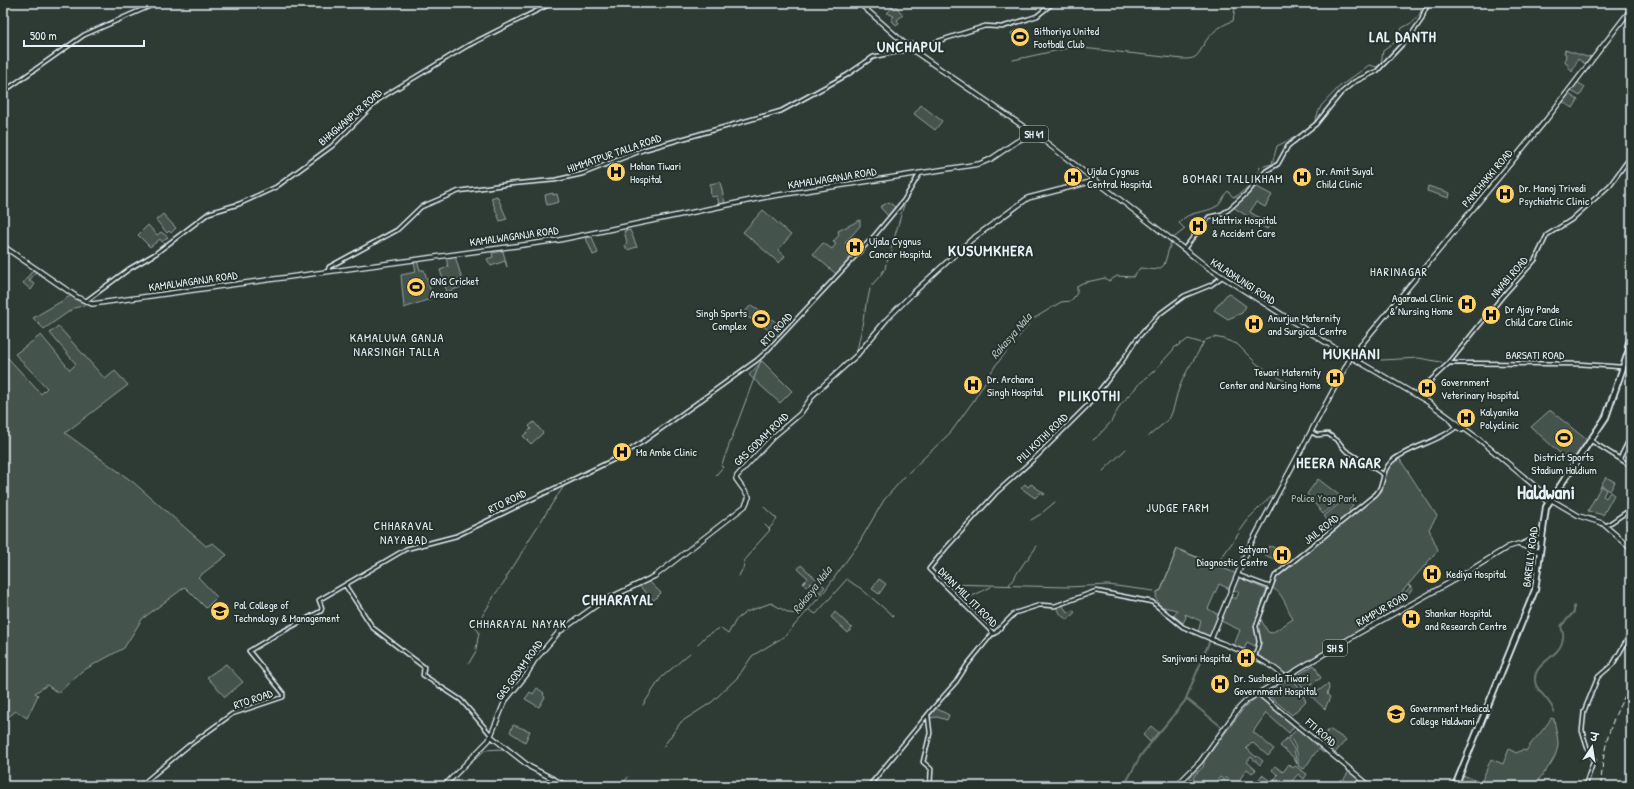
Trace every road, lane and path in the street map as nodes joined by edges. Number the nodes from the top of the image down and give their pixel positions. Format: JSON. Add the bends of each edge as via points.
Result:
{"nodes":[{"id":1,"x":157,"y":3,"type":"edge"},
{"id":2,"x":552,"y":3,"type":"edge"},
{"id":3,"x":860,"y":3,"type":"edge"},
{"id":4,"x":1053,"y":3,"type":"edge"},
{"id":5,"x":1429,"y":3,"type":"edge"},
{"id":6,"x":1631,"y":9,"type":"edge"},
{"id":7,"x":906,"y":46,"type":"junction"},
{"id":8,"x":910,"y":49,"type":"junction"},
{"id":9,"x":3,"y":92,"type":"edge"},
{"id":10,"x":1032,"y":133,"type":"junction"},
{"id":11,"x":1631,"y":156,"type":"edge"},
{"id":12,"x":918,"y":174,"type":"junction"},
{"id":13,"x":1091,"y":180,"type":"junction"},
{"id":14,"x":3,"y":246,"type":"edge"},
{"id":15,"x":1183,"y":249,"type":"junction"},
{"id":16,"x":328,"y":271,"type":"junction"},
{"id":17,"x":1222,"y":278,"type":"junction"},
{"id":18,"x":86,"y":302,"type":"junction"},
{"id":19,"x":1631,"y":337,"type":"edge"},
{"id":20,"x":1631,"y":344,"type":"edge"},
{"id":21,"x":1352,"y":357,"type":"junction"},
{"id":22,"x":1449,"y":363,"type":"junction"},
{"id":23,"x":1621,"y":367,"type":"junction"},
{"id":24,"x":1616,"y":382,"type":"junction"},
{"id":25,"x":1416,"y":395,"type":"junction"},
{"id":26,"x":1457,"y":426,"type":"junction"},
{"id":27,"x":1310,"y":432,"type":"junction"},
{"id":28,"x":1631,"y":436,"type":"edge"},
{"id":29,"x":1588,"y":442,"type":"junction"},
{"id":30,"x":1621,"y":458,"type":"junction"},
{"id":31,"x":1631,"y":466,"type":"edge"},
{"id":32,"x":1383,"y":474,"type":"junction"},
{"id":33,"x":1547,"y":498,"type":"junction"},
{"id":34,"x":1631,"y":509,"type":"edge"},
{"id":35,"x":1606,"y":526,"type":"junction"},
{"id":36,"x":1540,"y":540,"type":"junction"},
{"id":37,"x":1522,"y":546,"type":"junction"},
{"id":38,"x":1631,"y":548,"type":"edge"},
{"id":39,"x":1540,"y":552,"type":"junction"},
{"id":40,"x":929,"y":569,"type":"joint"},
{"id":41,"x":1238,"y":575,"type":"junction"},
{"id":42,"x":345,"y":585,"type":"junction"},
{"id":43,"x":1270,"y":587,"type":"junction"},
{"id":44,"x":993,"y":633,"type":"junction"},
{"id":45,"x":1631,"y":633,"type":"edge"},
{"id":46,"x":1211,"y":639,"type":"junction"},
{"id":47,"x":1255,"y":657,"type":"junction"},
{"id":48,"x":1283,"y":678,"type":"junction"},
{"id":49,"x":1258,"y":693,"type":"junction"},
{"id":50,"x":928,"y":715,"type":"junction"},
{"id":51,"x":492,"y":737,"type":"junction"},
{"id":52,"x":140,"y":786,"type":"edge"},
{"id":53,"x":444,"y":786,"type":"edge"},
{"id":54,"x":567,"y":786,"type":"edge"},
{"id":55,"x":869,"y":786,"type":"edge"},
{"id":56,"x":930,"y":786,"type":"edge"},
{"id":57,"x":1176,"y":786,"type":"edge"},
{"id":58,"x":1370,"y":786,"type":"edge"},
{"id":59,"x":1454,"y":786,"type":"edge"},
{"id":60,"x":1585,"y":786,"type":"edge"}],
"edges":[{"from":1,"to":9,"type":"street","via":[[84,35]]},
{"from":2,"to":18,"type":"street","name":"BHAGWANPUR ROAD","via":[[467,46],[378,100],[333,145],[276,188],[239,204],[209,213],[159,252],[129,269]]},
{"from":3,"to":7,"type":"main road","name":"KALADHUNGI ROAD","number":"SH 41"},
{"from":4,"to":7,"type":"street","via":[[1037,16],[1002,27],[985,26],[920,47],[912,44]]},
{"from":5,"to":15,"type":"street","via":[[1411,35],[1377,71],[1354,82],[1341,92],[1316,124],[1288,146],[1278,164],[1266,171],[1228,210],[1209,217]]},
{"from":6,"to":21,"type":"main road","name":"PANCHAKKI ROAD","via":[[1546,120]]},
{"from":7,"to":8,"type":"main road","name":"KALADHUNGI ROAD","number":"SH 41"},
{"from":8,"to":10,"type":"main road","name":"KALADHUNGI ROAD","number":"SH 41"},
{"from":8,"to":16,"type":"street","name":"HIMMATPUR TALLA ROAD","via":[[873,57],[847,75],[781,111],[643,150],[566,178],[476,188],[454,193],[421,207],[399,229],[330,267]]},
{"from":10,"to":12,"type":"main road","name":"KAMALWAGANJA ROAD","via":[[986,162]]},
{"from":10,"to":13,"type":"main road","name":"KALADHUNGI ROAD","number":"SH 41"},
{"from":11,"to":22,"type":"street","name":"NWABI ROAD","via":[[1610,185],[1571,220],[1547,235],[1534,260]]},
{"from":12,"to":16,"type":"main road","name":"KAMALWAGANJA ROAD","via":[[766,197],[559,240]]},
{"from":12,"to":42,"type":"street","name":"RTO ROAD","via":[[904,200],[875,235],[763,355],[644,442],[617,458],[456,536],[406,549]]},
{"from":13,"to":15,"type":"main road","name":"KALADHUNGI ROAD","number":"SH 41"},
{"from":13,"to":51,"type":"main road","name":"GAS GODAM ROAD","via":[[1021,202],[971,240],[915,290],[857,355],[814,394],[800,414],[737,476],[736,479],[749,497],[745,507],[655,576],[601,602],[562,629],[538,656],[506,701]]},
{"from":14,"to":18,"type":"main road"},
{"from":15,"to":17,"type":"main road","name":"KALADHUNGI ROAD","number":"SH 41"},
{"from":16,"to":18,"type":"main road","name":"KAMALWAGANJA ROAD","via":[[92,304]]},
{"from":17,"to":21,"type":"main road","name":"KALADHUNGI ROAD","number":"SH 41"},
{"from":17,"to":40,"type":"street","name":"PILI KOTHI ROAD","via":[[1184,296],[1158,316],[1136,340],[1088,405],[1036,458],[1006,483]]},
{"from":19,"to":23,"type":"highway"},
{"from":20,"to":24,"type":"highway"},
{"from":21,"to":25,"type":"main road","name":"KALADHUNGI ROAD","number":"SH 41"},
{"from":21,"to":27,"type":"main road","name":"PANCHAKKI ROAD"},
{"from":22,"to":23,"type":"street","name":"BARSATI ROAD","via":[[1579,364]]},
{"from":22,"to":25,"type":"street","name":"NWABI ROAD"},
{"from":23,"to":24,"type":"highway"},
{"from":24,"to":29,"type":"highway","name":"BAREILLY ROAD","via":[[1604,417]]},
{"from":25,"to":26,"type":"main road","name":"KALADHUNGI ROAD","number":"SH 41"},
{"from":26,"to":32,"type":"street","name":"JAIL ROAD","via":[[1396,458]]},
{"from":26,"to":33,"type":"main road","name":"KALADHUNGI ROAD","number":"SH 41","via":[[1498,456]]},
{"from":27,"to":32,"type":"street","via":[[1328,434],[1345,450]]},
{"from":27,"to":41,"type":"main road","name":"PANCHAKKI ROAD","via":[[1248,549]]},
{"from":28,"to":30,"type":"street"},
{"from":29,"to":30,"type":"street"},
{"from":29,"to":33,"type":"highway","name":"BAREILLY ROAD"},
{"from":30,"to":31,"type":"street"},
{"from":32,"to":43,"type":"street","name":"JAIL ROAD","via":[[1382,487],[1376,494],[1275,576]]},
{"from":33,"to":35,"type":"main road","name":"KALADHUNGI ROAD","via":[[1579,516]]},
{"from":33,"to":36,"type":"highway","name":"BAREILLY ROAD"},
{"from":34,"to":35,"type":"street"},
{"from":35,"to":38,"type":"main road"},
{"from":36,"to":37,"type":"main road","number":"SH 5","via":[[1526,542]]},
{"from":36,"to":39,"type":"highway","name":"BAREILLY ROAD"},
{"from":37,"to":39,"type":"main road"},
{"from":37,"to":48,"type":"main road","name":"RAMPUR ROAD","number":"SH 5","via":[[1514,544],[1508,547]]},
{"from":39,"to":59,"type":"highway","name":"BAREILLY ROAD","via":[[1532,601]]},
{"from":40,"to":44,"type":"street","name":"DHAN MILL ITI ROAD"},
{"from":41,"to":43,"type":"street"},
{"from":41,"to":46,"type":"main road","name":"PANCHAKKI ROAD"},
{"from":42,"to":51,"type":"street","via":[[373,628],[424,667],[423,675],[461,700]]},
{"from":42,"to":52,"type":"street","name":"RTO ROAD","via":[[320,600],[321,611],[249,650],[283,696],[232,714]]},
{"from":43,"to":47,"type":"street","name":"JAIL ROAD","via":[[1256,626],[1259,642]]},
{"from":44,"to":46,"type":"street","name":"DHAN MILL ITI ROAD","via":[[996,633],[1015,613],[1040,605],[1054,606],[1099,591],[1152,602],[1179,625]]},
{"from":44,"to":50,"type":"street"},
{"from":45,"to":60,"type":"street","via":[[1613,664],[1598,678],[1584,711],[1582,731],[1594,760]]},
{"from":46,"to":47,"type":"main road"},
{"from":47,"to":48,"type":"main road","via":[[1281,673]]},
{"from":48,"to":49,"type":"main road","name":"RAMPUR ROAD","number":"SH 5"},
{"from":49,"to":57,"type":"main road","name":"RAMPUR ROAD","number":"SH 5","via":[[1241,705],[1200,762]]},
{"from":49,"to":58,"type":"main road","name":"FTI ROAD"},
{"from":50,"to":55,"type":"street"},
{"from":50,"to":56,"type":"street","via":[[930,734],[923,762],[931,769]]},
{"from":51,"to":53,"type":"main road","name":"GAS GODAM ROAD"},
{"from":51,"to":54,"type":"main road","via":[[530,767]]}]}
